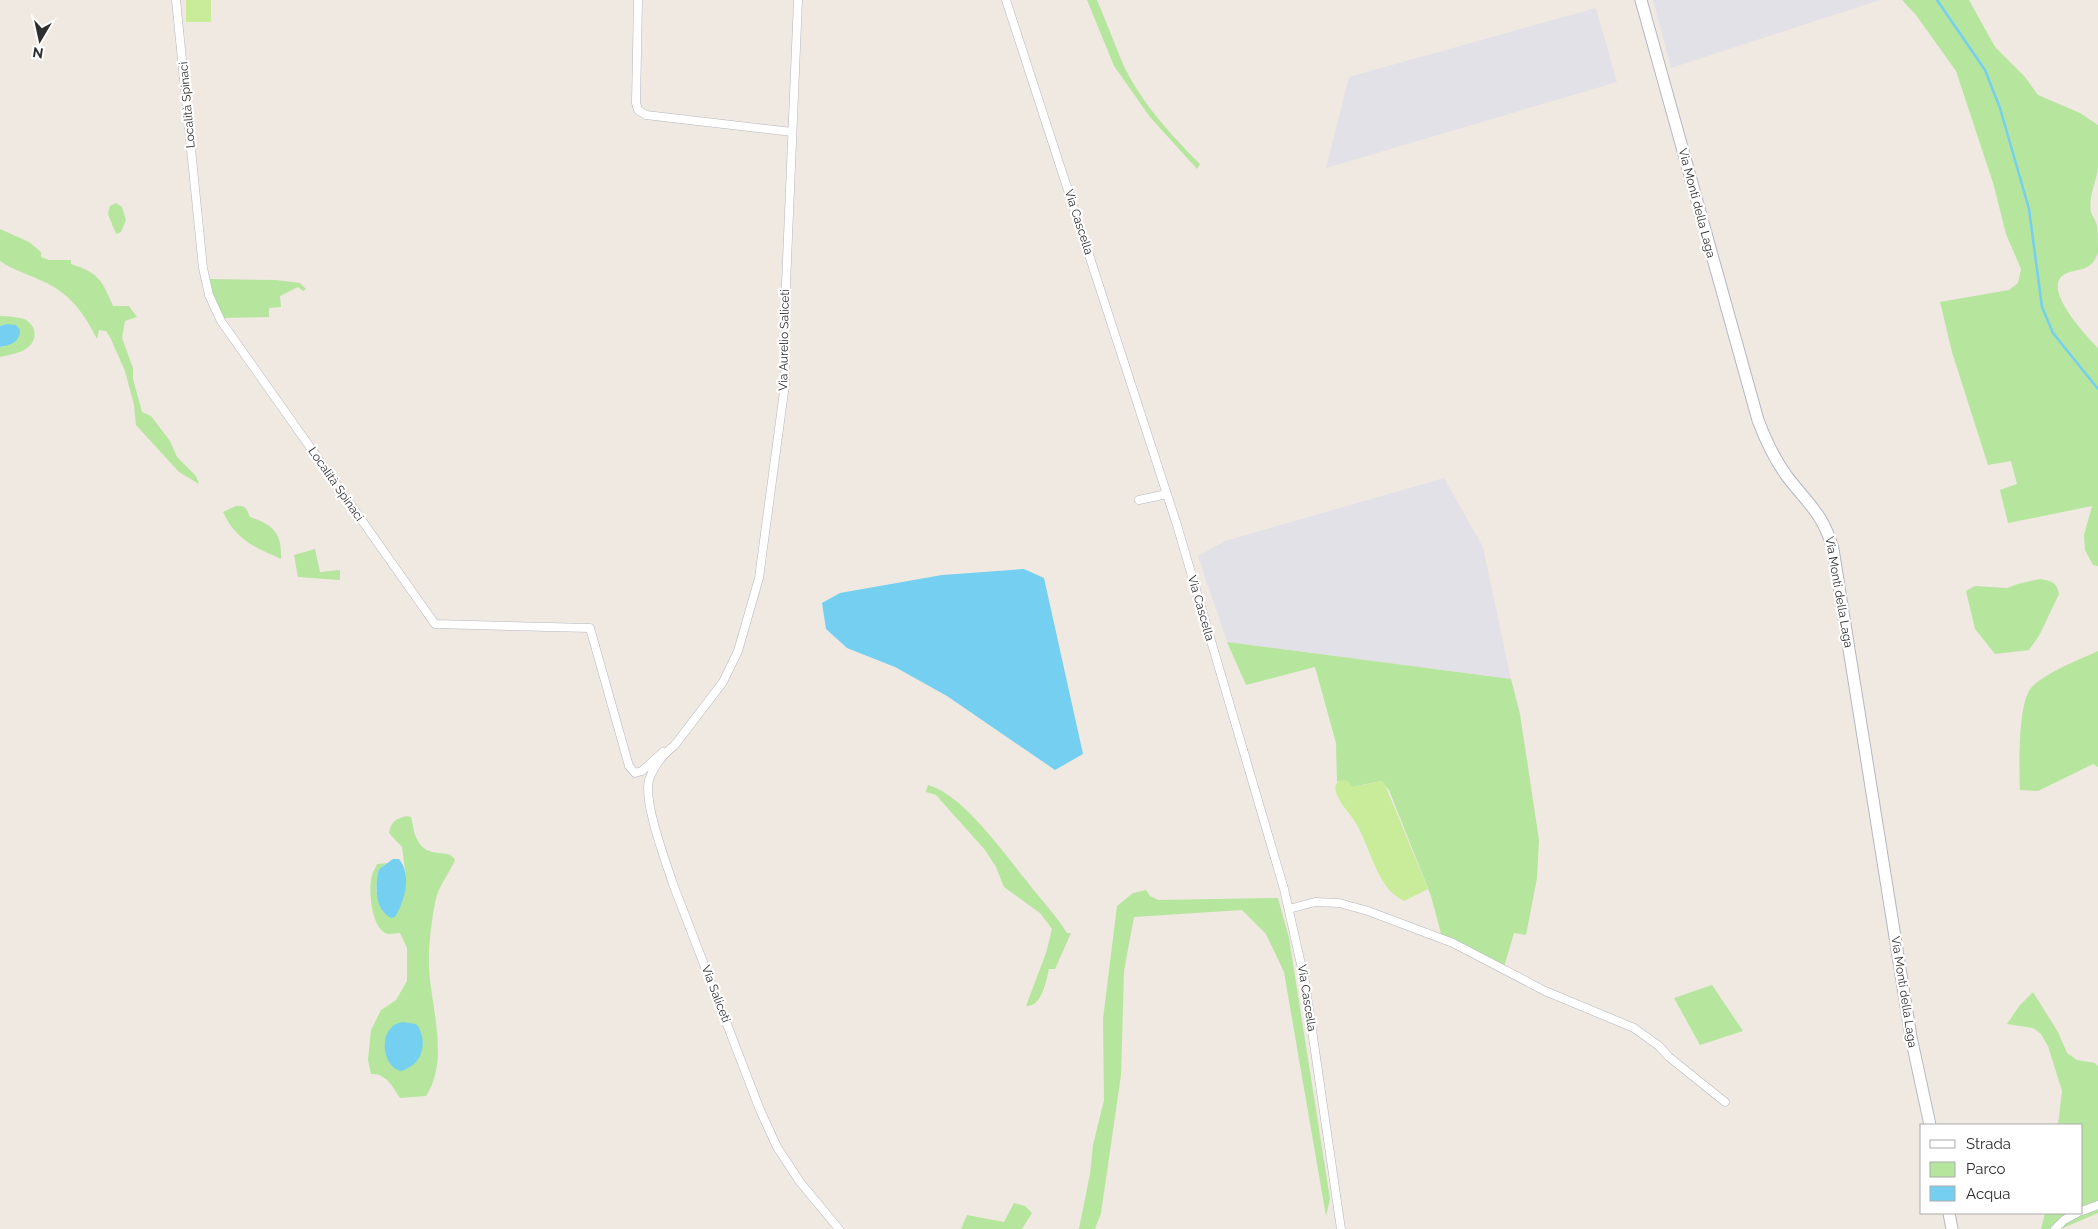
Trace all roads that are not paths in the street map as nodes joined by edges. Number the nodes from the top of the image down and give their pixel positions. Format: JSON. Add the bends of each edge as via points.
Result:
{"nodes":[{"id":1,"x":176,"y":0,"type":"edge"},
{"id":2,"x":638,"y":0,"type":"edge"},
{"id":3,"x":798,"y":0,"type":"edge"},
{"id":4,"x":1006,"y":0,"type":"edge"},
{"id":5,"x":1641,"y":0,"type":"edge"},
{"id":6,"x":792,"y":132,"type":"junction"},
{"id":7,"x":1167,"y":494,"type":"junction"},
{"id":8,"x":1139,"y":500,"type":"dead end"},
{"id":9,"x":674,"y":746,"type":"junction"},
{"id":10,"x":1289,"y":909,"type":"junction"},
{"id":11,"x":1725,"y":1102,"type":"dead end"},
{"id":12,"x":1930,"y":1124,"type":"edge"},
{"id":13,"x":2098,"y":1205,"type":"edge"},
{"id":14,"x":2083,"y":1211,"type":"edge"},
{"id":15,"x":1949,"y":1214,"type":"edge"},
{"id":16,"x":2075,"y":1214,"type":"edge"},
{"id":17,"x":838,"y":1229,"type":"edge"},
{"id":18,"x":1340,"y":1229,"type":"edge"},
{"id":19,"x":1952,"y":1229,"type":"edge"},
{"id":20,"x":2055,"y":1229,"type":"edge"}],
"edges":[{"from":1,"to":9,"type":"street","name":"Località Spinaci","via":[[203,268],[215,310],[231,336],[435,624],[590,628],[630,766],[635,773],[642,771]]},
{"from":2,"to":6,"type":"street","via":[[638,110],[646,115]]},
{"from":3,"to":6,"type":"street","name":"Via Aurelio Saliceti"},
{"from":4,"to":7,"type":"street","name":"Via Cascella"},
{"from":5,"to":12,"type":"street","name":"Via Monti della Laga","via":[[1758,420],[1782,468],[1823,520],[1833,548],[1910,1026]]},
{"from":6,"to":9,"type":"street","name":"Via Aurelio Saliceti","via":[[785,384],[759,578],[738,650],[723,682]]},
{"from":7,"to":8,"type":"street"},
{"from":7,"to":10,"type":"street","name":"Via Cascella"},
{"from":9,"to":17,"type":"street","name":"Via Saliceti","via":[[656,768],[648,791],[662,852],[777,1147]]},
{"from":10,"to":11,"type":"street","via":[[1311,903],[1339,903],[1453,943],[1546,991],[1634,1028]]},
{"from":10,"to":18,"type":"street","name":"Via Cascella","via":[[1305,982]]},
{"from":13,"to":14,"type":"street"},
{"from":15,"to":19,"type":"street"},
{"from":16,"to":20,"type":"street"}]}
